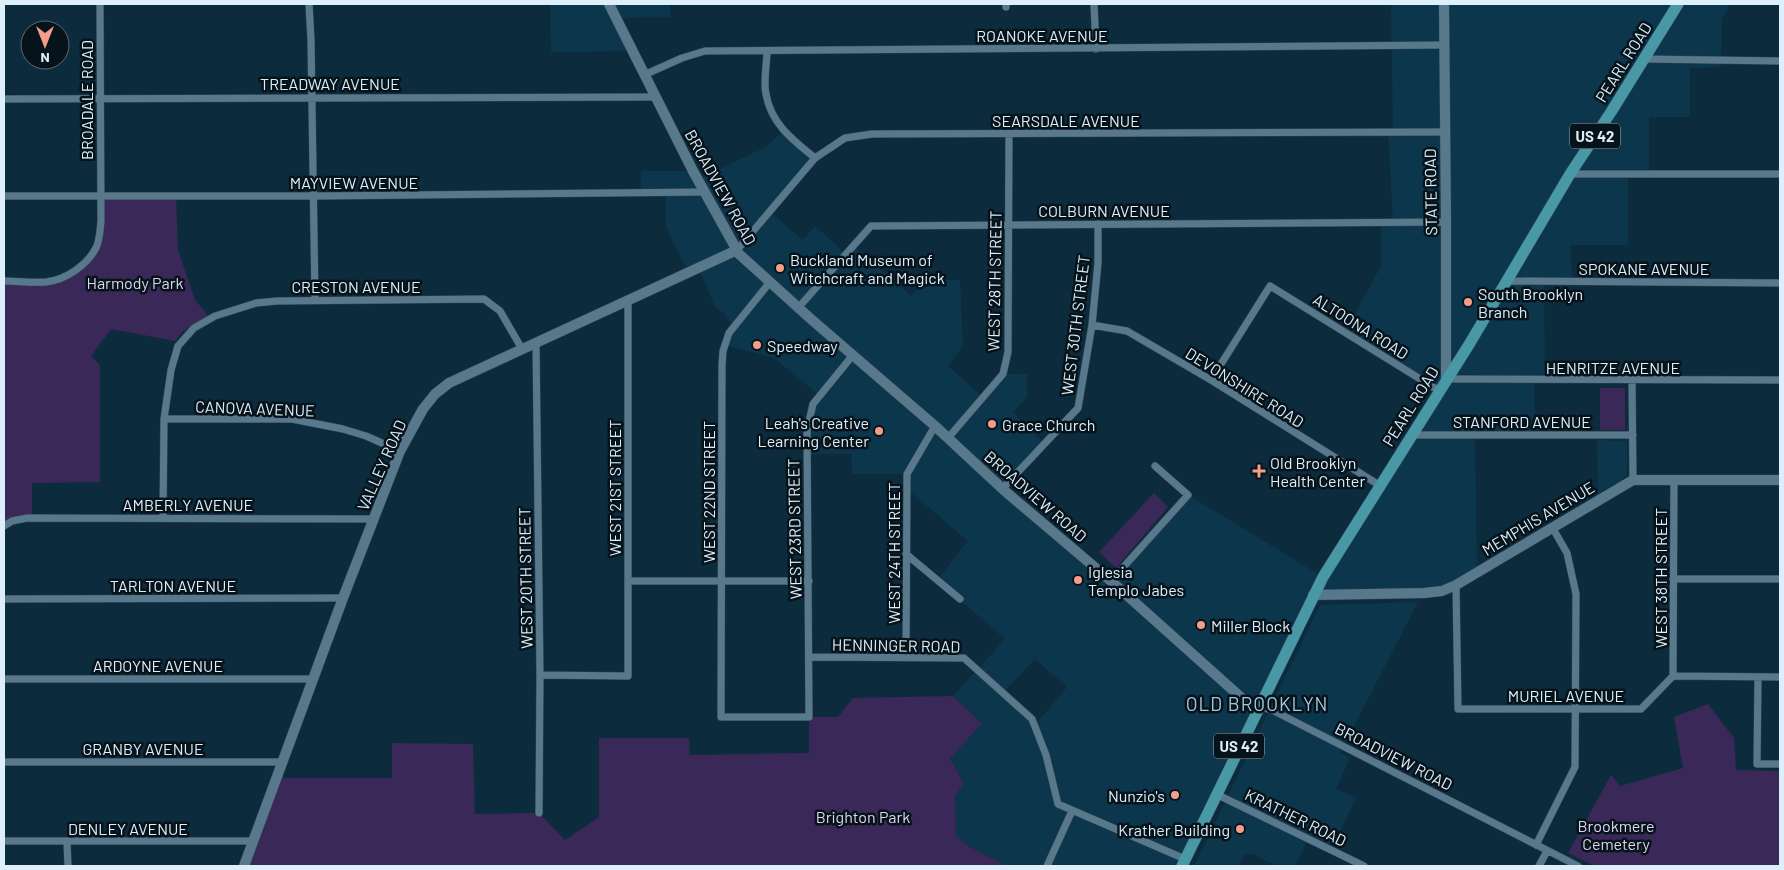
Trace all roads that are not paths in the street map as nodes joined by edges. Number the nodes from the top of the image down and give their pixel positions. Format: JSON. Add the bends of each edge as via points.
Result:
{"nodes":[{"id":1,"x":100,"y":4,"type":"edge"},
{"id":2,"x":309,"y":4,"type":"edge"},
{"id":3,"x":609,"y":4,"type":"edge"},
{"id":4,"x":1094,"y":4,"type":"edge"},
{"id":5,"x":1444,"y":4,"type":"edge"},
{"id":6,"x":1678,"y":4,"type":"edge"},
{"id":7,"x":1444,"y":45,"type":"junction"},
{"id":8,"x":1096,"y":49,"type":"junction"},
{"id":9,"x":767,"y":51,"type":"junction"},
{"id":10,"x":1643,"y":58,"type":"junction"},
{"id":11,"x":1780,"y":61,"type":"edge"},
{"id":12,"x":644,"y":75,"type":"junction"},
{"id":13,"x":312,"y":97,"type":"junction"},
{"id":14,"x":656,"y":97,"type":"junction"},
{"id":15,"x":4,"y":99,"type":"edge"},
{"id":16,"x":100,"y":100,"type":"junction"},
{"id":17,"x":1444,"y":132,"type":"junction"},
{"id":18,"x":1009,"y":134,"type":"junction"},
{"id":19,"x":815,"y":158,"type":"junction"},
{"id":20,"x":1570,"y":174,"type":"junction"},
{"id":21,"x":1780,"y":174,"type":"edge"},
{"id":22,"x":705,"y":192,"type":"junction"},
{"id":23,"x":100,"y":195,"type":"junction"},
{"id":24,"x":4,"y":196,"type":"edge"},
{"id":25,"x":314,"y":196,"type":"junction"},
{"id":26,"x":1446,"y":222,"type":"junction"},
{"id":27,"x":1008,"y":224,"type":"junction"},
{"id":28,"x":1098,"y":224,"type":"junction"},
{"id":29,"x":736,"y":250,"type":"junction"},
{"id":30,"x":4,"y":281,"type":"edge"},
{"id":31,"x":770,"y":282,"type":"junction"},
{"id":32,"x":1507,"y":282,"type":"junction"},
{"id":33,"x":1780,"y":282,"type":"edge"},
{"id":34,"x":315,"y":300,"type":"junction"},
{"id":35,"x":628,"y":301,"type":"junction"},
{"id":36,"x":798,"y":308,"type":"junction"},
{"id":37,"x":1092,"y":325,"type":"junction"},
{"id":38,"x":536,"y":343,"type":"junction"},
{"id":39,"x":522,"y":349,"type":"junction"},
{"id":40,"x":853,"y":355,"type":"junction"},
{"id":41,"x":1211,"y":380,"type":"junction"},
{"id":42,"x":1446,"y":380,"type":"junction"},
{"id":43,"x":1632,"y":380,"type":"junction"},
{"id":44,"x":1780,"y":380,"type":"edge"},
{"id":45,"x":1438,"y":390,"type":"junction"},
{"id":46,"x":164,"y":419,"type":"junction"},
{"id":47,"x":935,"y":426,"type":"junction"},
{"id":48,"x":1411,"y":435,"type":"junction"},
{"id":49,"x":1633,"y":435,"type":"junction"},
{"id":50,"x":948,"y":438,"type":"junction"},
{"id":51,"x":400,"y":451,"type":"junction"},
{"id":52,"x":1154,"y":466,"type":"dead end"},
{"id":53,"x":1632,"y":480,"type":"junction"},
{"id":54,"x":1674,"y":480,"type":"junction"},
{"id":55,"x":1780,"y":480,"type":"edge"},
{"id":56,"x":1379,"y":486,"type":"junction"},
{"id":57,"x":1002,"y":489,"type":"junction"},
{"id":58,"x":163,"y":517,"type":"junction"},
{"id":59,"x":373,"y":519,"type":"junction"},
{"id":60,"x":4,"y":526,"type":"edge"},
{"id":61,"x":1552,"y":527,"type":"junction"},
{"id":62,"x":906,"y":554,"type":"junction"},
{"id":63,"x":1673,"y":579,"type":"junction"},
{"id":64,"x":1780,"y":580,"type":"edge"},
{"id":65,"x":628,"y":581,"type":"junction"},
{"id":66,"x":721,"y":581,"type":"junction"},
{"id":67,"x":809,"y":581,"type":"junction"},
{"id":68,"x":1111,"y":582,"type":"junction"},
{"id":69,"x":1456,"y":585,"type":"junction"},
{"id":70,"x":1313,"y":595,"type":"junction"},
{"id":71,"x":343,"y":598,"type":"junction"},
{"id":72,"x":4,"y":599,"type":"edge"},
{"id":73,"x":960,"y":599,"type":"dead end"},
{"id":74,"x":809,"y":657,"type":"junction"},
{"id":75,"x":906,"y":657,"type":"junction"},
{"id":76,"x":540,"y":675,"type":"junction"},
{"id":77,"x":1673,"y":676,"type":"junction"},
{"id":78,"x":1758,"y":677,"type":"junction"},
{"id":79,"x":1780,"y":677,"type":"edge"},
{"id":80,"x":4,"y":679,"type":"edge"},
{"id":81,"x":313,"y":679,"type":"junction"},
{"id":82,"x":1259,"y":706,"type":"junction"},
{"id":83,"x":1575,"y":709,"type":"junction"},
{"id":84,"x":809,"y":717,"type":"joint"},
{"id":85,"x":4,"y":762,"type":"edge"},
{"id":86,"x":283,"y":762,"type":"junction"},
{"id":87,"x":1780,"y":764,"type":"edge"},
{"id":88,"x":1216,"y":794,"type":"junction"},
{"id":89,"x":1072,"y":810,"type":"junction"},
{"id":90,"x":539,"y":813,"type":"dead end"},
{"id":91,"x":252,"y":841,"type":"junction"},
{"id":92,"x":4,"y":842,"type":"edge"},
{"id":93,"x":67,"y":842,"type":"junction"},
{"id":94,"x":1536,"y":845,"type":"junction"},
{"id":95,"x":1547,"y":851,"type":"junction"},
{"id":96,"x":1184,"y":863,"type":"edge"},
{"id":97,"x":68,"y":866,"type":"edge"},
{"id":98,"x":244,"y":866,"type":"edge"},
{"id":99,"x":1047,"y":866,"type":"edge"},
{"id":100,"x":1364,"y":866,"type":"edge"},
{"id":101,"x":1539,"y":866,"type":"edge"},
{"id":102,"x":1578,"y":866,"type":"edge"}],
"edges":[{"from":1,"to":16,"type":"street","name":"BROADALE ROAD"},
{"from":2,"to":13,"type":"street"},
{"from":3,"to":12,"type":"main road","name":"BROADVIEW ROAD"},
{"from":4,"to":8,"type":"street"},
{"from":5,"to":7,"type":"main road","name":"STATE ROAD"},
{"from":6,"to":10,"type":"main road","name":"PEARL ROAD","number":"US 42"},
{"from":7,"to":8,"type":"street","name":"ROANOKE AVENUE"},
{"from":7,"to":17,"type":"main road","name":"STATE ROAD"},
{"from":8,"to":9,"type":"street","name":"ROANOKE AVENUE"},
{"from":9,"to":12,"type":"street","name":"ROANOKE AVENUE","via":[[705,51]]},
{"from":9,"to":19,"type":"street","via":[[765,93],[771,113],[779,126]]},
{"from":10,"to":11,"type":"street"},
{"from":10,"to":20,"type":"main road","name":"PEARL ROAD","number":"US 42"},
{"from":12,"to":14,"type":"main road","name":"BROADVIEW ROAD"},
{"from":13,"to":14,"type":"street","name":"TREADWAY AVENUE"},
{"from":13,"to":16,"type":"street","name":"TREADWAY AVENUE"},
{"from":13,"to":25,"type":"street"},
{"from":14,"to":22,"type":"main road","name":"BROADVIEW ROAD"},
{"from":15,"to":16,"type":"street","name":"TREADWAY AVENUE"},
{"from":16,"to":23,"type":"street","name":"BROADALE ROAD"},
{"from":17,"to":18,"type":"street","name":"SEARSDALE AVENUE"},
{"from":17,"to":26,"type":"main road","name":"STATE ROAD"},
{"from":18,"to":19,"type":"street","name":"SEARSDALE AVENUE","via":[[872,134],[845,138]]},
{"from":18,"to":27,"type":"street","name":"WEST 28TH STREET"},
{"from":19,"to":29,"type":"street","name":"SEARSDALE AVENUE"},
{"from":20,"to":21,"type":"street"},
{"from":20,"to":32,"type":"main road","name":"PEARL ROAD","number":"US 42"},
{"from":22,"to":25,"type":"street","name":"MAYVIEW AVENUE"},
{"from":22,"to":29,"type":"main road","name":"BROADVIEW ROAD"},
{"from":23,"to":24,"type":"street","name":"MAYVIEW AVENUE"},
{"from":23,"to":25,"type":"street","name":"MAYVIEW AVENUE"},
{"from":23,"to":30,"type":"street","name":"BROADALE ROAD","via":[[99,240],[83,264],[64,277],[47,282]]},
{"from":25,"to":34,"type":"street"},
{"from":26,"to":28,"type":"street","name":"COLBURN AVENUE"},
{"from":26,"to":42,"type":"main road","name":"STATE ROAD"},
{"from":27,"to":28,"type":"street","name":"COLBURN AVENUE"},
{"from":27,"to":36,"type":"street","name":"COLBURN AVENUE","via":[[871,226]]},
{"from":27,"to":50,"type":"street","name":"WEST 28TH STREET","via":[[1008,352],[1003,374]]},
{"from":28,"to":37,"type":"street","name":"WEST 30TH STREET"},
{"from":29,"to":31,"type":"main road","name":"BROADVIEW ROAD"},
{"from":29,"to":35,"type":"main road","name":"VALLEY ROAD"},
{"from":31,"to":36,"type":"main road","name":"BROADVIEW ROAD"},
{"from":31,"to":66,"type":"street","name":"WEST 22ND STREET","via":[[729,333],[723,351]]},
{"from":32,"to":33,"type":"street","name":"SPOKANE AVENUE"},
{"from":32,"to":42,"type":"main road","name":"PEARL ROAD","number":"US 42"},
{"from":34,"to":39,"type":"street","name":"CRESTON AVENUE","via":[[484,299],[500,311]]},
{"from":34,"to":46,"type":"street","name":"CRESTON AVENUE","via":[[256,303],[215,316],[194,328],[178,346]]},
{"from":35,"to":38,"type":"main road","name":"VALLEY ROAD"},
{"from":35,"to":65,"type":"street","name":"WEST 21ST STREET"},
{"from":36,"to":40,"type":"main road","name":"BROADVIEW ROAD"},
{"from":37,"to":41,"type":"street","name":"DEVONSHIRE ROAD","via":[[1127,331]]},
{"from":37,"to":57,"type":"street","name":"WEST 30TH STREET","via":[[1078,408]]},
{"from":38,"to":39,"type":"main road","name":"VALLEY ROAD"},
{"from":38,"to":76,"type":"street","name":"WEST 20TH STREET"},
{"from":39,"to":51,"type":"main road","name":"VALLEY ROAD","via":[[449,383],[435,394]]},
{"from":40,"to":47,"type":"main road","name":"BROADVIEW ROAD"},
{"from":40,"to":67,"type":"street","name":"WEST 23RD STREET","via":[[813,404],[807,430]]},
{"from":41,"to":45,"type":"street","name":"ALTOONA ROAD","via":[[1270,286]]},
{"from":41,"to":56,"type":"street","name":"DEVONSHIRE ROAD"},
{"from":42,"to":43,"type":"street","name":"HENRITZE AVENUE"},
{"from":42,"to":45,"type":"main road","name":"PEARL ROAD","number":"US 42"},
{"from":43,"to":44,"type":"street","name":"HENRITZE AVENUE"},
{"from":43,"to":49,"type":"street"},
{"from":45,"to":48,"type":"main road","name":"PEARL ROAD","number":"US 42"},
{"from":46,"to":51,"type":"street","name":"CANOVA AVENUE","via":[[292,419],[343,429]]},
{"from":46,"to":58,"type":"street"},
{"from":47,"to":50,"type":"main road","name":"BROADVIEW ROAD"},
{"from":47,"to":62,"type":"street","name":"WEST 24TH STREET","via":[[907,474]]},
{"from":48,"to":49,"type":"street","name":"STANFORD AVENUE"},
{"from":48,"to":56,"type":"main road","name":"PEARL ROAD","number":"US 42"},
{"from":49,"to":53,"type":"street"},
{"from":50,"to":57,"type":"main road","name":"BROADVIEW ROAD"},
{"from":51,"to":59,"type":"main road","name":"VALLEY ROAD"},
{"from":52,"to":68,"type":"street","via":[[1188,495]]},
{"from":53,"to":54,"type":"main road"},
{"from":53,"to":61,"type":"main road","name":"MEMPHIS AVENUE"},
{"from":54,"to":55,"type":"main road"},
{"from":54,"to":63,"type":"street","name":"WEST 38TH STREET"},
{"from":56,"to":70,"type":"main road","name":"PEARL ROAD","number":"US 42"},
{"from":57,"to":68,"type":"main road","name":"BROADVIEW ROAD"},
{"from":58,"to":59,"type":"street","name":"AMBERLY AVENUE"},
{"from":58,"to":60,"type":"street","name":"AMBERLY AVENUE","via":[[27,518]]},
{"from":59,"to":71,"type":"main road","name":"VALLEY ROAD"},
{"from":61,"to":69,"type":"main road","name":"MEMPHIS AVENUE"},
{"from":61,"to":83,"type":"street","via":[[1567,554],[1576,594]]},
{"from":62,"to":73,"type":"street"},
{"from":62,"to":75,"type":"street","name":"WEST 24TH STREET"},
{"from":63,"to":64,"type":"street"},
{"from":63,"to":77,"type":"street","name":"WEST 38TH STREET"},
{"from":65,"to":66,"type":"street"},
{"from":65,"to":76,"type":"street","name":"WEST 21ST STREET","via":[[628,676]]},
{"from":66,"to":67,"type":"street"},
{"from":66,"to":84,"type":"street","name":"WEST 22ND STREET","via":[[722,717]]},
{"from":67,"to":74,"type":"street","name":"WEST 23RD STREET"},
{"from":68,"to":82,"type":"main road","name":"BROADVIEW ROAD","via":[[1245,701]]},
{"from":69,"to":70,"type":"main road","name":"MEMPHIS AVENUE","via":[[1424,593]]},
{"from":69,"to":83,"type":"street","name":"MURIEL AVENUE","via":[[1458,709]]},
{"from":70,"to":82,"type":"main road","name":"PEARL ROAD","number":"US 42"},
{"from":71,"to":72,"type":"street","name":"TARLTON AVENUE"},
{"from":71,"to":81,"type":"main road","name":"VALLEY ROAD"},
{"from":74,"to":75,"type":"street","name":"HENNINGER ROAD"},
{"from":74,"to":84,"type":"street","name":"WEST 23RD STREET"},
{"from":75,"to":89,"type":"street","name":"HENNINGER ROAD","via":[[964,658],[1032,719],[1046,756],[1058,804]]},
{"from":76,"to":90,"type":"street","name":"WEST 20TH STREET"},
{"from":77,"to":78,"type":"street"},
{"from":77,"to":83,"type":"street","name":"MURIEL AVENUE","via":[[1641,709]]},
{"from":78,"to":79,"type":"street"},
{"from":78,"to":87,"type":"street","via":[[1757,764]]},
{"from":80,"to":81,"type":"street","name":"ARDOYNE AVENUE"},
{"from":81,"to":86,"type":"main road","name":"VALLEY ROAD"},
{"from":82,"to":88,"type":"main road","name":"PEARL ROAD","number":"US 42"},
{"from":82,"to":94,"type":"street","name":"BROADVIEW ROAD"},
{"from":83,"to":94,"type":"street","via":[[1575,767]]},
{"from":85,"to":86,"type":"street","name":"GRANBY AVENUE"},
{"from":86,"to":91,"type":"main road","name":"VALLEY ROAD"},
{"from":88,"to":96,"type":"main road","name":"PEARL ROAD","number":"US 42"},
{"from":88,"to":100,"type":"street","name":"KRATHER ROAD"},
{"from":89,"to":96,"type":"street","name":"HENNINGER ROAD"},
{"from":89,"to":99,"type":"street"},
{"from":91,"to":93,"type":"street","name":"DENLEY AVENUE"},
{"from":91,"to":98,"type":"main road","name":"VALLEY ROAD"},
{"from":92,"to":93,"type":"street","name":"DENLEY AVENUE"},
{"from":93,"to":97,"type":"street"},
{"from":94,"to":95,"type":"street","name":"BROADVIEW ROAD"},
{"from":95,"to":101,"type":"street"},
{"from":95,"to":102,"type":"street","name":"BROADVIEW ROAD"}]}
